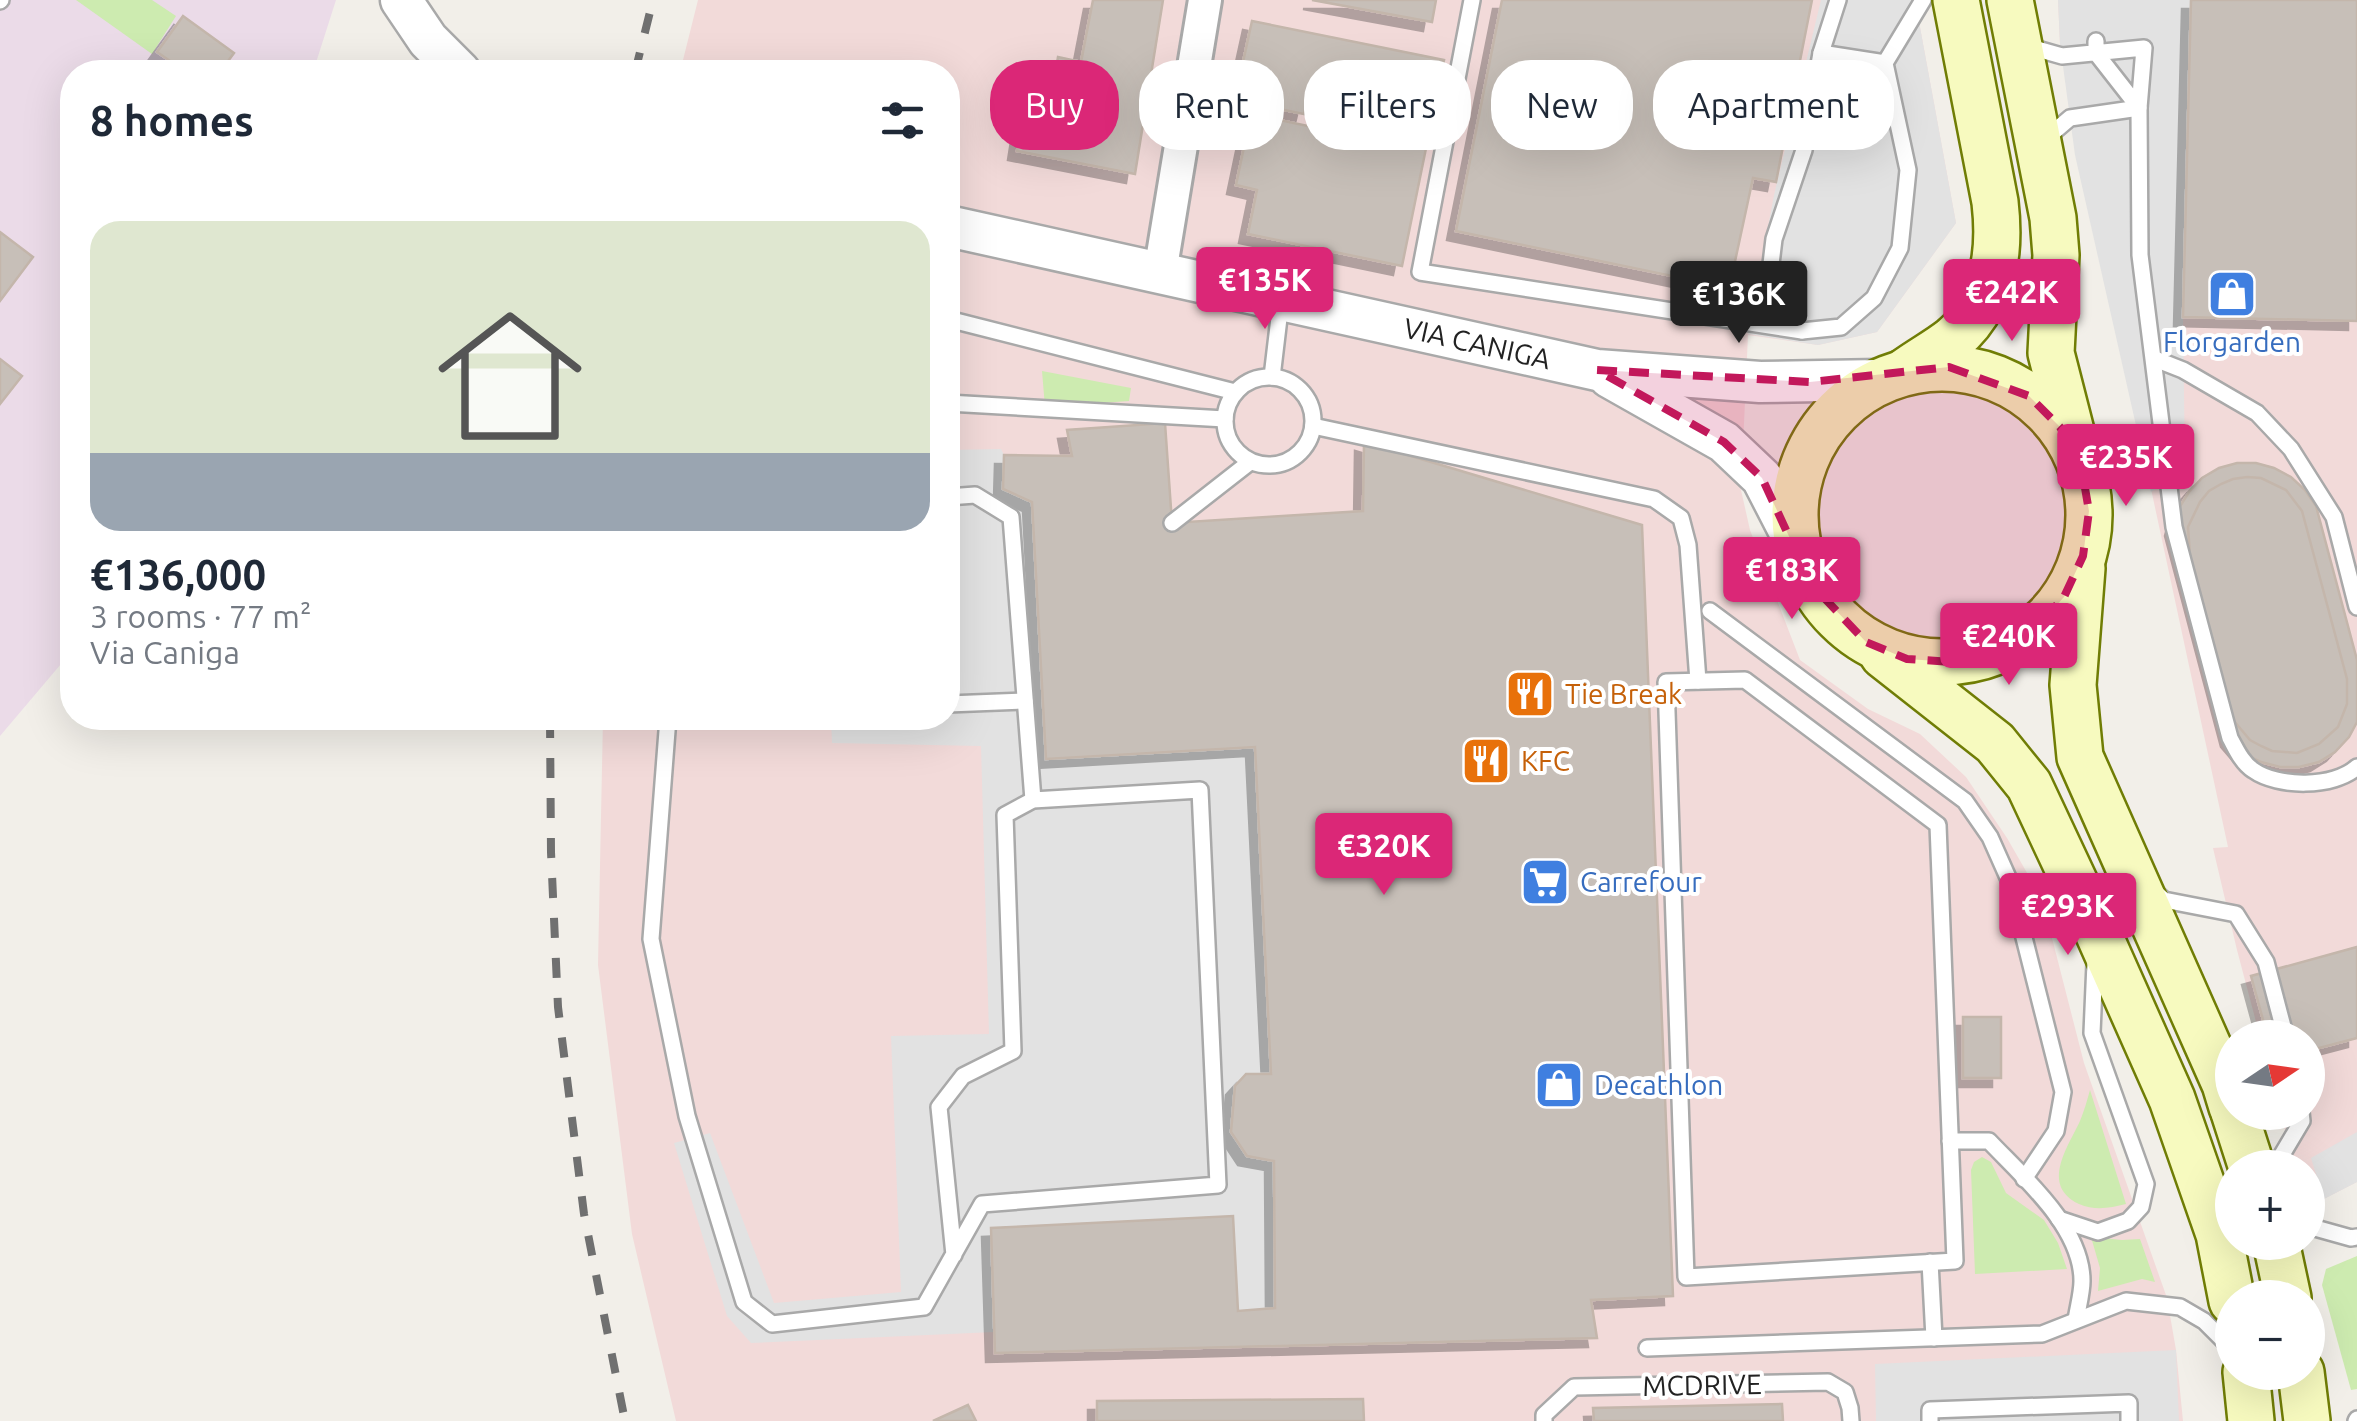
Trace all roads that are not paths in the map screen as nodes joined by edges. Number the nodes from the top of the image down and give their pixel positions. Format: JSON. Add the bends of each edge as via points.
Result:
{"nodes":[{"id":1,"x":400,"y":0,"type":"edge"},
{"id":2,"x":1205,"y":0,"type":"edge"},
{"id":3,"x":1472,"y":0,"type":"edge"},
{"id":4,"x":1838,"y":0,"type":"edge"},
{"id":5,"x":1924,"y":0,"type":"edge"},
{"id":6,"x":1956,"y":0,"type":"edge"},
{"id":7,"x":2014,"y":22,"type":"edge"},
{"id":8,"x":2096,"y":47,"type":"junction"},
{"id":9,"x":1821,"y":53,"type":"junction"},
{"id":10,"x":448,"y":60,"type":"edge"},
{"id":11,"x":1862,"y":60,"type":"edge"},
{"id":12,"x":1888,"y":60,"type":"edge"},
{"id":13,"x":1894,"y":103,"type":"edge"},
{"id":14,"x":2140,"y":108,"type":"junction"},
{"id":15,"x":2039,"y":144,"type":"junction"},
{"id":16,"x":960,"y":229,"type":"edge"},
{"id":17,"x":1160,"y":273,"type":"junction"},
{"id":18,"x":1281,"y":300,"type":"junction"},
{"id":19,"x":960,"y":322,"type":"edge"},
{"id":20,"x":1802,"y":331,"type":"junction"},
{"id":21,"x":2154,"y":360,"type":"junction"},
{"id":22,"x":1597,"y":370,"type":"junction"},
{"id":23,"x":1892,"y":376,"type":"junction"},
{"id":24,"x":1272,"y":377,"type":"junction"},
{"id":25,"x":1235,"y":392,"type":"junction"},
{"id":26,"x":960,"y":404,"type":"edge"},
{"id":27,"x":1224,"y":419,"type":"junction"},
{"id":28,"x":1313,"y":426,"type":"junction"},
{"id":29,"x":1250,"y":462,"type":"junction"},
{"id":30,"x":2081,"y":465,"type":"junction"},
{"id":31,"x":960,"y":497,"type":"edge"},
{"id":32,"x":1172,"y":523,"type":"dead end"},
{"id":33,"x":1797,"y":546,"type":"junction"},
{"id":34,"x":2083,"y":556,"type":"junction"},
{"id":35,"x":2357,"y":607,"type":"edge"},
{"id":36,"x":1710,"y":611,"type":"dead end"},
{"id":37,"x":1866,"y":642,"type":"junction"},
{"id":38,"x":1698,"y":681,"type":"junction"},
{"id":39,"x":1025,"y":701,"type":"junction"},
{"id":40,"x":960,"y":704,"type":"edge"},
{"id":41,"x":667,"y":730,"type":"edge"},
{"id":42,"x":2357,"y":767,"type":"edge"},
{"id":43,"x":1033,"y":800,"type":"junction"},
{"id":44,"x":2129,"y":868,"type":"junction"},
{"id":45,"x":2096,"y":928,"type":"junction"},
{"id":46,"x":2281,"y":1020,"type":"edge"},
{"id":47,"x":2215,"y":1062,"type":"edge"},
{"id":48,"x":1950,"y":1140,"type":"junction"},
{"id":49,"x":2024,"y":1179,"type":"junction"},
{"id":50,"x":2060,"y":1219,"type":"junction"},
{"id":51,"x":2325,"y":1231,"type":"edge"},
{"id":52,"x":2357,"y":1237,"type":"edge"},
{"id":53,"x":954,"y":1255,"type":"junction"},
{"id":54,"x":1930,"y":1262,"type":"junction"},
{"id":55,"x":2228,"y":1280,"type":"edge"},
{"id":56,"x":2076,"y":1320,"type":"junction"},
{"id":57,"x":2215,"y":1332,"type":"edge"},
{"id":58,"x":1934,"y":1338,"type":"junction"},
{"id":59,"x":1648,"y":1348,"type":"dead end"},
{"id":60,"x":2248,"y":1390,"type":"edge"},
{"id":61,"x":2304,"y":1390,"type":"edge"},
{"id":62,"x":1544,"y":1421,"type":"edge"},
{"id":63,"x":1851,"y":1421,"type":"edge"},
{"id":64,"x":1930,"y":1421,"type":"edge"},
{"id":65,"x":2129,"y":1421,"type":"edge"},
{"id":66,"x":2251,"y":1421,"type":"edge"},
{"id":67,"x":2307,"y":1421,"type":"edge"}],
"edges":[{"from":1,"to":10,"type":"street"},
{"from":2,"to":17,"type":"street"},
{"from":3,"to":20,"type":"lane","via":[[1420,272]]},
{"from":4,"to":9,"type":"lane"},
{"from":5,"to":12,"type":"lane"},
{"from":6,"to":23,"type":"main road","via":[[1995,202],[1995,267],[1974,317],[1953,339]]},
{"from":7,"to":8,"type":"lane","via":[[2062,56]]},
{"from":7,"to":15,"type":"main road"},
{"from":8,"to":14,"type":"lane"},
{"from":8,"to":14,"type":"lane","via":[[2144,48]]},
{"from":9,"to":11,"type":"lane"},
{"from":9,"to":20,"type":"lane","via":[[1804,150],[1774,239],[1767,297]]},
{"from":13,"to":20,"type":"lane","via":[[1908,170],[1900,248],[1874,298],[1841,327]]},
{"from":14,"to":15,"type":"lane","via":[[2070,118]]},
{"from":14,"to":21,"type":"lane","via":[[2140,255]]},
{"from":15,"to":30,"type":"main road","via":[[2056,255],[2051,353]]},
{"from":16,"to":17,"type":"street","name":"VIA CANIGA"},
{"from":17,"to":18,"type":"street","name":"VIA CANIGA"},
{"from":18,"to":22,"type":"street","name":"VIA CANIGA"},
{"from":18,"to":24,"type":"lane"},
{"from":19,"to":25,"type":"lane"},
{"from":21,"to":35,"type":"lane","via":[[2257,413],[2291,449],[2334,517]]},
{"from":21,"to":42,"type":"lane","via":[[2174,527],[2230,738],[2243,762],[2273,780],[2334,780]]},
{"from":22,"to":23,"type":"street","name":"VIA CANIGA","via":[[1760,382]]},
{"from":22,"to":33,"type":"street","name":"VIA CANIGA","via":[[1724,442],[1762,478]]},
{"from":23,"to":30,"type":"main road","via":[[1948,367],[1991,376],[2029,396],[2060,426]]},
{"from":23,"to":33,"type":"main road","via":[[1838,409],[1810,448],[1795,496]]},
{"from":24,"to":25,"type":"lane"},
{"from":24,"to":28,"type":"lane","via":[[1298,388]]},
{"from":25,"to":27,"type":"lane"},
{"from":26,"to":27,"type":"lane"},
{"from":27,"to":29,"type":"lane","via":[[1231,444]]},
{"from":28,"to":29,"type":"lane","via":[[1291,460],[1278,466]]},
{"from":28,"to":38,"type":"lane","via":[[1654,499],[1681,518],[1688,545]]},
{"from":29,"to":32,"type":"lane"},
{"from":30,"to":34,"type":"main road","via":[[2089,510]]},
{"from":31,"to":39,"type":"lane","via":[[975,496],[1011,517]]},
{"from":33,"to":37,"type":"main road","via":[[1811,584],[1834,616]]},
{"from":34,"to":37,"type":"main road","via":[[2064,597],[2034,630],[1995,653],[1952,662],[1907,659]]},
{"from":34,"to":44,"type":"main road","via":[[2072,685],[2080,757]]},
{"from":36,"to":49,"type":"lane","via":[[1965,802],[1990,837],[2010,882],[2063,1092],[2056,1131]]},
{"from":37,"to":45,"type":"main road","via":[[1995,743],[2028,785]]},
{"from":38,"to":48,"type":"lane","via":[[1745,680],[1938,825]]},
{"from":38,"to":54,"type":"lane","via":[[1666,682],[1686,1277]]},
{"from":39,"to":40,"type":"lane"},
{"from":39,"to":43,"type":"lane"},
{"from":41,"to":53,"type":"lane","via":[[651,940],[687,1116],[744,1302],[772,1324],[924,1307]]},
{"from":43,"to":53,"type":"lane","via":[[1005,815],[1013,1051],[963,1076],[939,1107]]},
{"from":43,"to":53,"type":"lane","via":[[1200,790],[1218,1185],[982,1204]]},
{"from":44,"to":46,"type":"lane","via":[[2164,900],[2236,914],[2266,962]]},
{"from":44,"to":47,"type":"main road"},
{"from":45,"to":50,"type":"lane","via":[[2092,1034],[2146,1184],[2141,1208],[2128,1221],[2098,1232]]},
{"from":45,"to":55,"type":"main road","via":[[2172,1099],[2219,1234]]},
{"from":48,"to":49,"type":"lane","via":[[1989,1140]]},
{"from":48,"to":54,"type":"lane","via":[[1955,1260]]},
{"from":49,"to":50,"type":"lane"},
{"from":50,"to":56,"type":"lane","via":[[2080,1266]]},
{"from":51,"to":52,"type":"lane"},
{"from":54,"to":58,"type":"lane"},
{"from":56,"to":57,"type":"lane","via":[[2126,1301],[2180,1307]]},
{"from":56,"to":58,"type":"lane","via":[[2042,1334]]},
{"from":58,"to":59,"type":"lane"},
{"from":60,"to":66,"type":"main road"},
{"from":61,"to":67,"type":"main road"},
{"from":62,"to":63,"type":"lane","name":"MCDRIVE","via":[[1574,1387],[1828,1382],[1845,1392]]},
{"from":64,"to":65,"type":"lane","via":[[1930,1410],[2129,1403]]}]}
